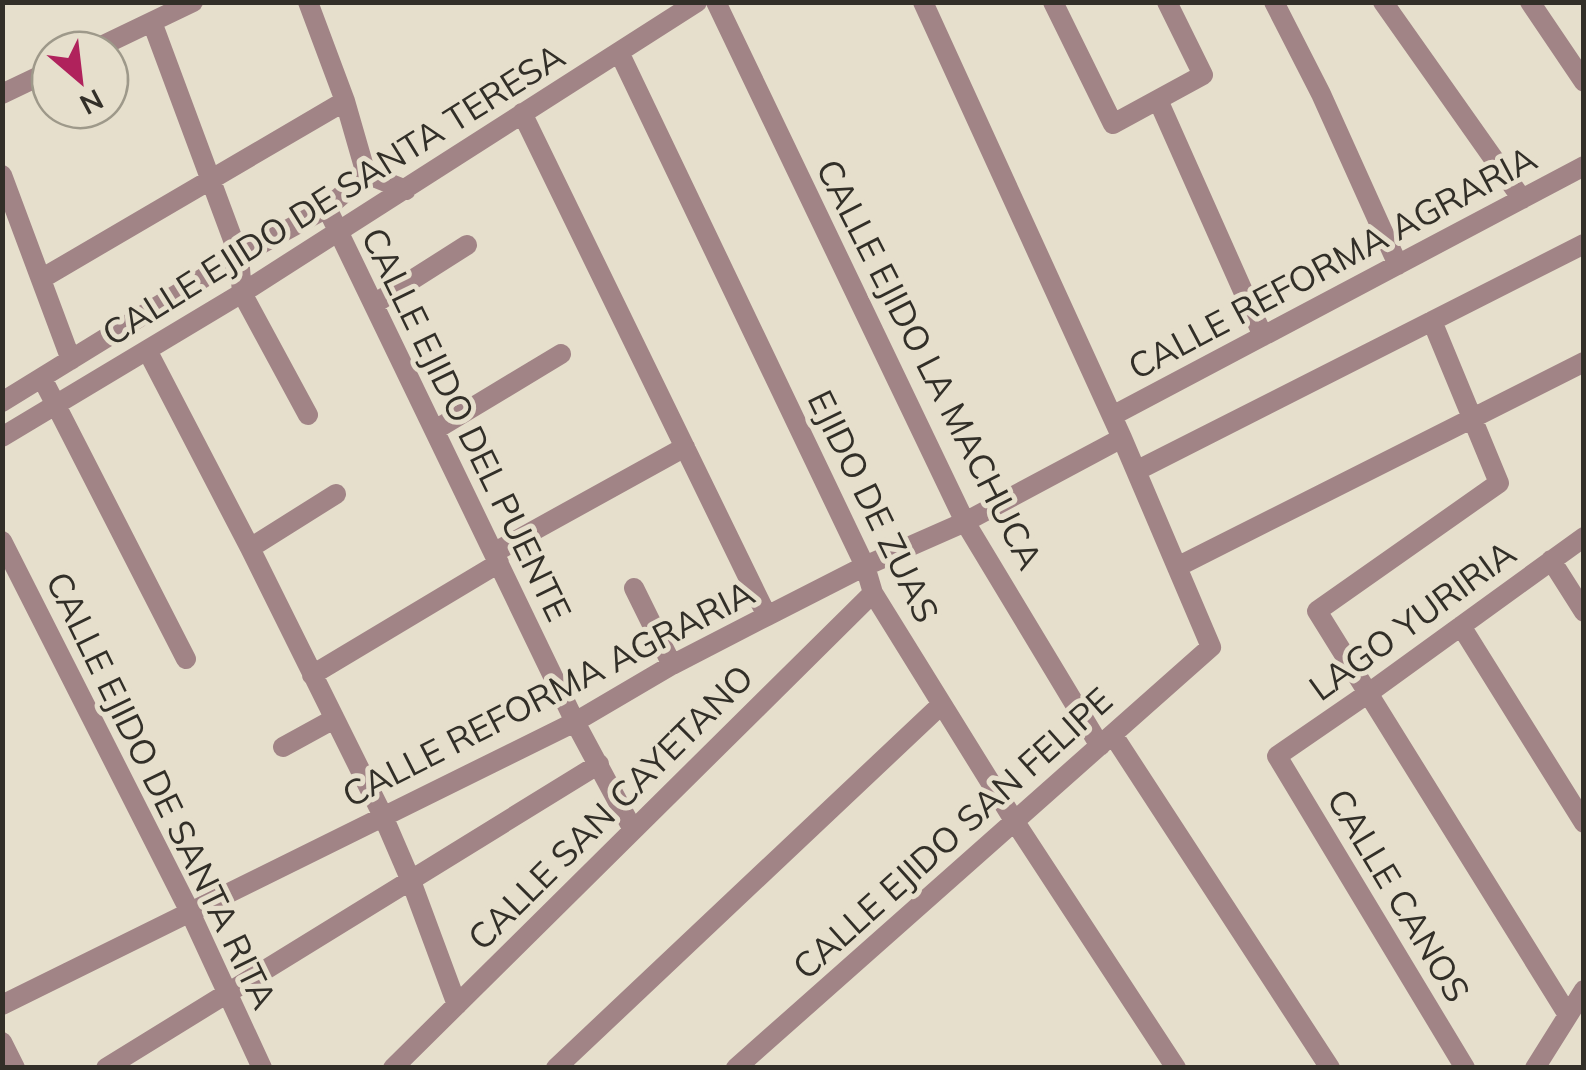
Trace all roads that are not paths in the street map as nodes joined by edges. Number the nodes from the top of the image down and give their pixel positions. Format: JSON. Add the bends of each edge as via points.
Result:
{"nodes":[{"id":1,"x":193,"y":2,"type":"edge"},
{"id":2,"x":308,"y":2,"type":"edge"},
{"id":3,"x":697,"y":2,"type":"edge"},
{"id":4,"x":716,"y":2,"type":"edge"},
{"id":5,"x":923,"y":2,"type":"edge"},
{"id":6,"x":1054,"y":2,"type":"edge"},
{"id":7,"x":1167,"y":2,"type":"edge"},
{"id":8,"x":1274,"y":2,"type":"edge"},
{"id":9,"x":1384,"y":2,"type":"edge"},
{"id":10,"x":1530,"y":2,"type":"edge"},
{"id":11,"x":152,"y":22,"type":"junction"},
{"id":12,"x":130,"y":32,"type":"edge"},
{"id":13,"x":618,"y":52,"type":"junction"},
{"id":14,"x":30,"y":81,"type":"edge"},
{"id":15,"x":1584,"y":82,"type":"edge"},
{"id":16,"x":2,"y":94,"type":"edge"},
{"id":17,"x":1158,"y":100,"type":"junction"},
{"id":18,"x":345,"y":101,"type":"junction"},
{"id":19,"x":522,"y":114,"type":"junction"},
{"id":20,"x":1584,"y":166,"type":"edge"},
{"id":21,"x":366,"y":174,"type":"junction"},
{"id":22,"x":2,"y":175,"type":"edge"},
{"id":23,"x":211,"y":180,"type":"junction"},
{"id":24,"x":406,"y":190,"type":"junction"},
{"id":25,"x":1522,"y":199,"type":"junction"},
{"id":26,"x":327,"y":208,"type":"junction"},
{"id":27,"x":337,"y":232,"type":"junction"},
{"id":28,"x":1584,"y":244,"type":"edge"},
{"id":29,"x":467,"y":245,"type":"dead end"},
{"id":30,"x":239,"y":256,"type":"junction"},
{"id":31,"x":1398,"y":265,"type":"junction"},
{"id":32,"x":41,"y":279,"type":"junction"},
{"id":33,"x":242,"y":293,"type":"junction"},
{"id":34,"x":374,"y":304,"type":"junction"},
{"id":35,"x":1432,"y":320,"type":"junction"},
{"id":36,"x":1263,"y":336,"type":"junction"},
{"id":37,"x":147,"y":350,"type":"junction"},
{"id":38,"x":562,"y":354,"type":"dead end"},
{"id":39,"x":70,"y":360,"type":"junction"},
{"id":40,"x":1584,"y":362,"type":"edge"},
{"id":41,"x":42,"y":378,"type":"junction"},
{"id":42,"x":2,"y":402,"type":"edge"},
{"id":43,"x":55,"y":406,"type":"junction"},
{"id":44,"x":308,"y":415,"type":"dead end"},
{"id":45,"x":1112,"y":416,"type":"junction"},
{"id":46,"x":1472,"y":418,"type":"junction"},
{"id":47,"x":435,"y":430,"type":"junction"},
{"id":48,"x":2,"y":437,"type":"edge"},
{"id":49,"x":1122,"y":438,"type":"junction"},
{"id":50,"x":685,"y":447,"type":"junction"},
{"id":51,"x":1136,"y":472,"type":"junction"},
{"id":52,"x":336,"y":494,"type":"dead end"},
{"id":53,"x":965,"y":522,"type":"junction"},
{"id":54,"x":1584,"y":536,"type":"edge"},
{"id":55,"x":2,"y":541,"type":"edge"},
{"id":56,"x":250,"y":548,"type":"junction"},
{"id":57,"x":497,"y":558,"type":"junction"},
{"id":58,"x":1551,"y":560,"type":"junction"},
{"id":59,"x":866,"y":566,"type":"junction"},
{"id":60,"x":1177,"y":567,"type":"junction"},
{"id":61,"x":634,"y":588,"type":"dead end"},
{"id":62,"x":873,"y":593,"type":"junction"},
{"id":63,"x":1584,"y":612,"type":"edge"},
{"id":64,"x":767,"y":616,"type":"junction"},
{"id":65,"x":1460,"y":626,"type":"junction"},
{"id":66,"x":186,"y":659,"type":"dead end"},
{"id":67,"x":672,"y":665,"type":"junction"},
{"id":68,"x":312,"y":675,"type":"junction"},
{"id":69,"x":1370,"y":692,"type":"junction"},
{"id":70,"x":942,"y":704,"type":"junction"},
{"id":71,"x":334,"y":719,"type":"junction"},
{"id":72,"x":575,"y":722,"type":"junction"},
{"id":73,"x":1106,"y":741,"type":"junction"},
{"id":74,"x":282,"y":746,"type":"dead end"},
{"id":75,"x":1277,"y":756,"type":"joint"},
{"id":76,"x":598,"y":764,"type":"junction"},
{"id":77,"x":1576,"y":790,"type":"edge"},
{"id":78,"x":382,"y":816,"type":"junction"},
{"id":79,"x":1016,"y":822,"type":"junction"},
{"id":80,"x":1584,"y":822,"type":"edge"},
{"id":81,"x":632,"y":828,"type":"junction"},
{"id":82,"x":411,"y":881,"type":"junction"},
{"id":83,"x":189,"y":910,"type":"junction"},
{"id":84,"x":1584,"y":990,"type":"edge"},
{"id":85,"x":228,"y":992,"type":"junction"},
{"id":86,"x":2,"y":1005,"type":"edge"},
{"id":87,"x":457,"y":1005,"type":"junction"},
{"id":88,"x":1568,"y":1014,"type":"junction"},
{"id":89,"x":2,"y":1042,"type":"edge"},
{"id":90,"x":16,"y":1068,"type":"edge"},
{"id":91,"x":106,"y":1068,"type":"edge"},
{"id":92,"x":262,"y":1068,"type":"edge"},
{"id":93,"x":393,"y":1068,"type":"edge"},
{"id":94,"x":556,"y":1068,"type":"edge"},
{"id":95,"x":736,"y":1068,"type":"edge"},
{"id":96,"x":1176,"y":1068,"type":"edge"},
{"id":97,"x":1330,"y":1068,"type":"edge"},
{"id":98,"x":1465,"y":1068,"type":"edge"},
{"id":99,"x":1535,"y":1068,"type":"edge"}],
"edges":[{"from":1,"to":11,"type":"street"},
{"from":2,"to":18,"type":"street"},
{"from":3,"to":13,"type":"street","name":"CALLE EJIDO DE SANTA TERESA"},
{"from":4,"to":53,"type":"street","name":"CALLE EJIDO LA MACHUCA"},
{"from":5,"to":45,"type":"street"},
{"from":6,"to":17,"type":"street","via":[[1113,124]]},
{"from":7,"to":17,"type":"street","via":[[1203,75]]},
{"from":8,"to":31,"type":"street"},
{"from":9,"to":25,"type":"street"},
{"from":10,"to":15,"type":"street"},
{"from":11,"to":12,"type":"street"},
{"from":11,"to":23,"type":"street"},
{"from":13,"to":19,"type":"street","name":"CALLE EJIDO DE SANTA TERESA"},
{"from":13,"to":59,"type":"street","name":"EJIDO DE ZUAS"},
{"from":14,"to":16,"type":"street"},
{"from":17,"to":36,"type":"street"},
{"from":18,"to":21,"type":"street"},
{"from":18,"to":23,"type":"street"},
{"from":19,"to":24,"type":"street","name":"CALLE EJIDO DE SANTA TERESA"},
{"from":19,"to":50,"type":"street"},
{"from":20,"to":25,"type":"street","name":"CALLE REFORMA AGRARIA"},
{"from":21,"to":24,"type":"street"},
{"from":21,"to":26,"type":"street","name":"CALLE EJIDO DE SANTA TERESA"},
{"from":22,"to":32,"type":"street"},
{"from":23,"to":30,"type":"street"},
{"from":23,"to":32,"type":"street"},
{"from":24,"to":27,"type":"street","name":"CALLE EJIDO DE SANTA TERESA"},
{"from":25,"to":31,"type":"street","name":"CALLE REFORMA AGRARIA"},
{"from":26,"to":27,"type":"street","name":"CALLE EJIDO DEL PUENTE"},
{"from":26,"to":30,"type":"street","name":"CALLE EJIDO DE SANTA TERESA"},
{"from":27,"to":33,"type":"street","name":"CALLE EJIDO DE SANTA TERESA"},
{"from":27,"to":34,"type":"street","name":"CALLE EJIDO DEL PUENTE"},
{"from":28,"to":35,"type":"street"},
{"from":29,"to":34,"type":"street"},
{"from":30,"to":33,"type":"street"},
{"from":30,"to":39,"type":"street","name":"CALLE EJIDO DE SANTA TERESA"},
{"from":31,"to":36,"type":"street","name":"CALLE REFORMA AGRARIA"},
{"from":32,"to":39,"type":"street"},
{"from":33,"to":37,"type":"street","name":"CALLE EJIDO DE SANTA TERESA"},
{"from":33,"to":44,"type":"street"},
{"from":34,"to":47,"type":"street","name":"CALLE EJIDO DEL PUENTE"},
{"from":35,"to":46,"type":"street"},
{"from":35,"to":51,"type":"street"},
{"from":36,"to":45,"type":"street","name":"CALLE REFORMA AGRARIA"},
{"from":37,"to":43,"type":"street","name":"CALLE EJIDO DE SANTA TERESA"},
{"from":37,"to":56,"type":"street"},
{"from":38,"to":47,"type":"street"},
{"from":39,"to":41,"type":"street","name":"CALLE EJIDO DE SANTA TERESA"},
{"from":40,"to":46,"type":"street"},
{"from":41,"to":42,"type":"street","name":"CALLE EJIDO DE SANTA TERESA"},
{"from":41,"to":43,"type":"street"},
{"from":43,"to":48,"type":"street","name":"CALLE EJIDO DE SANTA TERESA"},
{"from":43,"to":66,"type":"street"},
{"from":45,"to":49,"type":"street"},
{"from":46,"to":60,"type":"street"},
{"from":46,"to":69,"type":"street","via":[[1498,483],[1317,610]]},
{"from":47,"to":57,"type":"street","name":"CALLE EJIDO DEL PUENTE"},
{"from":49,"to":51,"type":"street"},
{"from":49,"to":53,"type":"street","name":"CALLE REFORMA AGRARIA"},
{"from":50,"to":57,"type":"street"},
{"from":50,"to":64,"type":"street"},
{"from":51,"to":60,"type":"street"},
{"from":52,"to":56,"type":"street"},
{"from":53,"to":59,"type":"street","name":"CALLE REFORMA AGRARIA"},
{"from":53,"to":73,"type":"street","name":"CALLE EJIDO LA MACHUCA"},
{"from":54,"to":58,"type":"street","name":"LAGO YURIRIA"},
{"from":55,"to":83,"type":"street","name":"CALLE EJIDO DE SANTA RITA"},
{"from":56,"to":68,"type":"street"},
{"from":57,"to":68,"type":"street"},
{"from":57,"to":72,"type":"street","name":"CALLE EJIDO DEL PUENTE"},
{"from":58,"to":63,"type":"street"},
{"from":58,"to":65,"type":"street","name":"LAGO YURIRIA"},
{"from":59,"to":62,"type":"street","name":"EJIDO DE ZUAS"},
{"from":59,"to":64,"type":"street","name":"CALLE REFORMA AGRARIA"},
{"from":60,"to":73,"type":"street","name":"CALLE EJIDO SAN FELIPE","via":[[1211,647]]},
{"from":61,"to":67,"type":"street"},
{"from":62,"to":70,"type":"street","name":"EJIDO DE ZUAS"},
{"from":62,"to":81,"type":"street","name":"CALLE SAN CAYETANO"},
{"from":64,"to":67,"type":"street","name":"CALLE REFORMA AGRARIA"},
{"from":65,"to":69,"type":"street","name":"LAGO YURIRIA"},
{"from":65,"to":77,"type":"street"},
{"from":67,"to":72,"type":"street","name":"CALLE REFORMA AGRARIA"},
{"from":68,"to":71,"type":"street"},
{"from":69,"to":75,"type":"street","name":"LAGO YURIRIA"},
{"from":69,"to":88,"type":"street"},
{"from":70,"to":79,"type":"street","name":"EJIDO DE ZUAS"},
{"from":70,"to":94,"type":"street"},
{"from":71,"to":74,"type":"street"},
{"from":71,"to":78,"type":"street"},
{"from":72,"to":76,"type":"street","name":"CALLE EJIDO DEL PUENTE"},
{"from":72,"to":78,"type":"street","name":"CALLE REFORMA AGRARIA"},
{"from":73,"to":79,"type":"street","name":"CALLE EJIDO SAN FELIPE"},
{"from":73,"to":97,"type":"street","name":"CALLE EJIDO LA MACHUCA"},
{"from":75,"to":98,"type":"street","name":"CALLE CANOS"},
{"from":76,"to":81,"type":"street","name":"CALLE EJIDO DEL PUENTE"},
{"from":76,"to":82,"type":"street"},
{"from":77,"to":80,"type":"street"},
{"from":78,"to":82,"type":"street"},
{"from":78,"to":83,"type":"street","name":"CALLE REFORMA AGRARIA"},
{"from":79,"to":95,"type":"street","name":"CALLE EJIDO SAN FELIPE"},
{"from":79,"to":96,"type":"street","name":"EJIDO DE ZUAS"},
{"from":81,"to":87,"type":"street","name":"CALLE SAN CAYETANO"},
{"from":82,"to":85,"type":"street"},
{"from":82,"to":87,"type":"street"},
{"from":83,"to":85,"type":"street","name":"CALLE EJIDO DE SANTA RITA"},
{"from":83,"to":86,"type":"street","name":"CALLE REFORMA AGRARIA"},
{"from":84,"to":88,"type":"street"},
{"from":85,"to":91,"type":"street"},
{"from":85,"to":92,"type":"street","name":"CALLE EJIDO DE SANTA RITA"},
{"from":87,"to":93,"type":"street","name":"CALLE SAN CAYETANO"},
{"from":88,"to":99,"type":"street"},
{"from":89,"to":90,"type":"street"}]}
